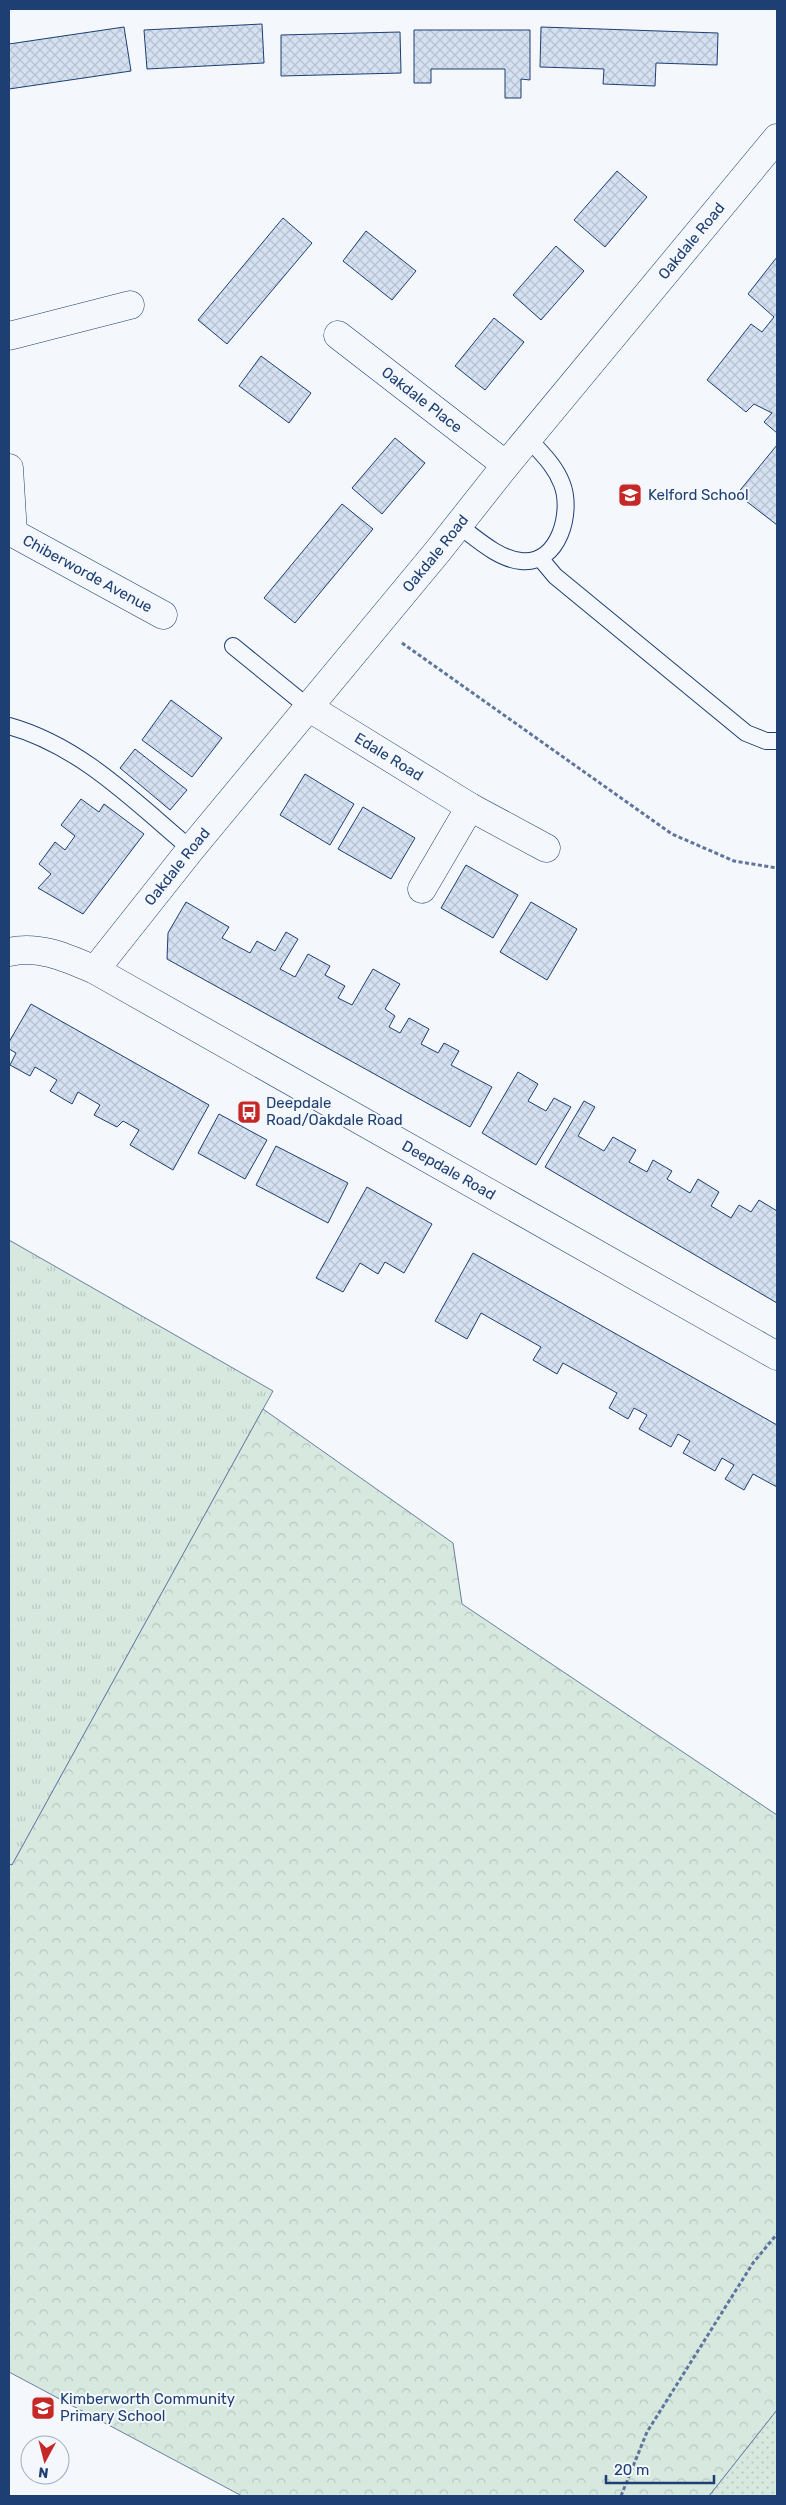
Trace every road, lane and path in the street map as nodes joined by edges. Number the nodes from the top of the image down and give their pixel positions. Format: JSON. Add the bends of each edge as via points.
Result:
{"nodes":[{"id":1,"x":777,"y":138,"type":"edge"},
{"id":2,"x":130,"y":305,"type":"dead end"},
{"id":3,"x":338,"y":335,"type":"dead end"},
{"id":4,"x":9,"y":336,"type":"edge"},
{"id":5,"x":528,"y":438,"type":"junction"},
{"id":6,"x":506,"y":465,"type":"junction"},
{"id":7,"x":9,"y":468,"type":"edge"},
{"id":8,"x":458,"y":525,"type":"junction"},
{"id":9,"x":11,"y":534,"type":"edge"},
{"id":10,"x":540,"y":558,"type":"junction"},
{"id":11,"x":163,"y":615,"type":"dead end"},
{"id":12,"x":377,"y":624,"type":"junction"},
{"id":13,"x":233,"y":646,"type":"dead end"},
{"id":14,"x":308,"y":707,"type":"junction"},
{"id":15,"x":9,"y":726,"type":"edge"},
{"id":16,"x":777,"y":741,"type":"edge"},
{"id":17,"x":470,"y":806,"type":"junction"},
{"id":18,"x":546,"y":848,"type":"dead end"},
{"id":19,"x":191,"y":849,"type":"junction"},
{"id":20,"x":777,"y":868,"type":"edge"},
{"id":21,"x":422,"y":889,"type":"dead end"},
{"id":22,"x":9,"y":952,"type":"edge"},
{"id":23,"x":95,"y":970,"type":"junction"},
{"id":24,"x":777,"y":1356,"type":"edge"},
{"id":25,"x":777,"y":2234,"type":"edge"},
{"id":26,"x":622,"y":2496,"type":"edge"}],
"edges":[{"from":1,"to":5,"type":"street","name":"Oakdale Road"},
{"from":2,"to":4,"type":"street"},
{"from":3,"to":6,"type":"street","name":"Oakdale Place"},
{"from":5,"to":6,"type":"street","name":"Oakdale Road"},
{"from":5,"to":10,"type":"lane","via":[[554,466],[563,486],[565,514],[558,541]]},
{"from":6,"to":8,"type":"street","name":"Oakdale Road"},
{"from":7,"to":9,"type":"street","name":"Chiberworde Avenue"},
{"from":8,"to":10,"type":"lane","via":[[500,554],[521,561]]},
{"from":8,"to":12,"type":"street","name":"Oakdale Road"},
{"from":9,"to":11,"type":"street","name":"Chiberworde Avenue"},
{"from":10,"to":16,"type":"lane","via":[[555,576],[746,732],[766,741]]},
{"from":12,"to":14,"type":"street","name":"Oakdale Road"},
{"from":12,"to":20,"type":"path","via":[[672,834],[734,861]]},
{"from":13,"to":14,"type":"lane"},
{"from":14,"to":17,"type":"street","name":"Edale Road"},
{"from":14,"to":19,"type":"street","name":"Oakdale Road"},
{"from":15,"to":19,"type":"lane","via":[[32,732],[71,751]]},
{"from":17,"to":18,"type":"street","name":"Edale Road"},
{"from":17,"to":21,"type":"street"},
{"from":19,"to":23,"type":"street","name":"Oakdale Road"},
{"from":22,"to":23,"type":"street","name":"Deepdale Road","via":[[38,950]]},
{"from":23,"to":24,"type":"street","name":"Deepdale Road"},
{"from":25,"to":26,"type":"path","via":[[753,2263],[647,2432]]}]}
